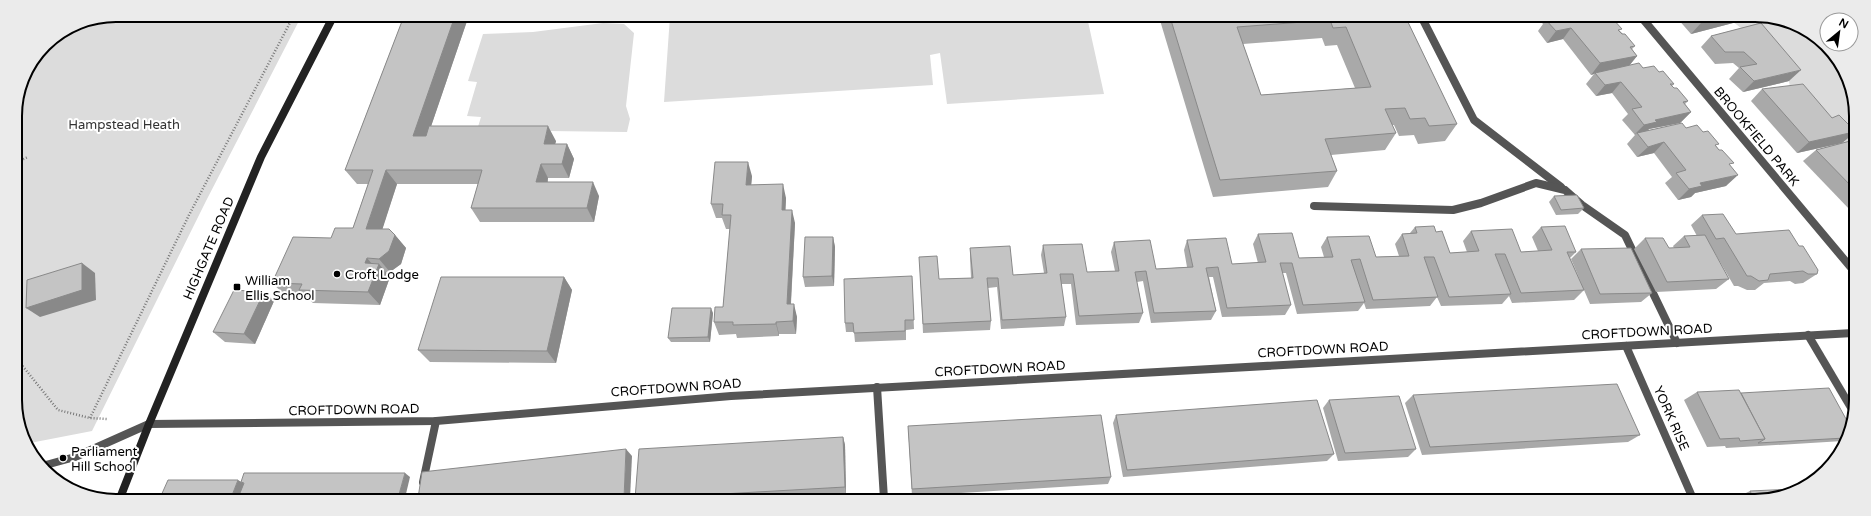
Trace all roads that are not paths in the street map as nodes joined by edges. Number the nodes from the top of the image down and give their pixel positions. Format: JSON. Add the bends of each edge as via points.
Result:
{"nodes":[{"id":1,"x":330,"y":22,"type":"edge"},
{"id":2,"x":1424,"y":22,"type":"edge"},
{"id":3,"x":1645,"y":22,"type":"edge"},
{"id":4,"x":1564,"y":190,"type":"junction"},
{"id":5,"x":1314,"y":206,"type":"dead end"},
{"id":6,"x":1849,"y":265,"type":"edge"},
{"id":7,"x":1849,"y":333,"type":"edge"},
{"id":8,"x":1808,"y":335,"type":"junction"},
{"id":9,"x":1677,"y":343,"type":"junction"},
{"id":10,"x":1626,"y":346,"type":"junction"},
{"id":11,"x":877,"y":387,"type":"junction"},
{"id":12,"x":1849,"y":404,"type":"edge"},
{"id":13,"x":436,"y":421,"type":"junction"},
{"id":14,"x":149,"y":424,"type":"junction"},
{"id":15,"x":48,"y":464,"type":"edge"},
{"id":16,"x":421,"y":490,"type":"edge"},
{"id":17,"x":122,"y":494,"type":"edge"},
{"id":18,"x":884,"y":494,"type":"edge"},
{"id":19,"x":1691,"y":494,"type":"edge"}],
"edges":[{"from":1,"to":14,"type":"street","name":"HIGHGATE ROAD","via":[[261,157]]},
{"from":2,"to":4,"type":"street","via":[[1474,120]]},
{"from":3,"to":6,"type":"street","name":"BROOKFIELD PARK"},
{"from":4,"to":5,"type":"street","via":[[1536,183],[1481,203],[1453,210]]},
{"from":4,"to":9,"type":"street","via":[[1625,235]]},
{"from":7,"to":8,"type":"street","name":"CROFTDOWN ROAD"},
{"from":8,"to":9,"type":"street","name":"CROFTDOWN ROAD"},
{"from":8,"to":12,"type":"street"},
{"from":9,"to":10,"type":"street","name":"CROFTDOWN ROAD"},
{"from":10,"to":11,"type":"street","name":"CROFTDOWN ROAD"},
{"from":10,"to":19,"type":"street","name":"YORK RISE"},
{"from":11,"to":13,"type":"street","name":"CROFTDOWN ROAD","via":[[656,401]]},
{"from":11,"to":18,"type":"street"},
{"from":13,"to":14,"type":"street","name":"CROFTDOWN ROAD"},
{"from":13,"to":16,"type":"street"},
{"from":14,"to":15,"type":"street","via":[[75,457]]},
{"from":14,"to":17,"type":"street","name":"HIGHGATE ROAD"}]}
